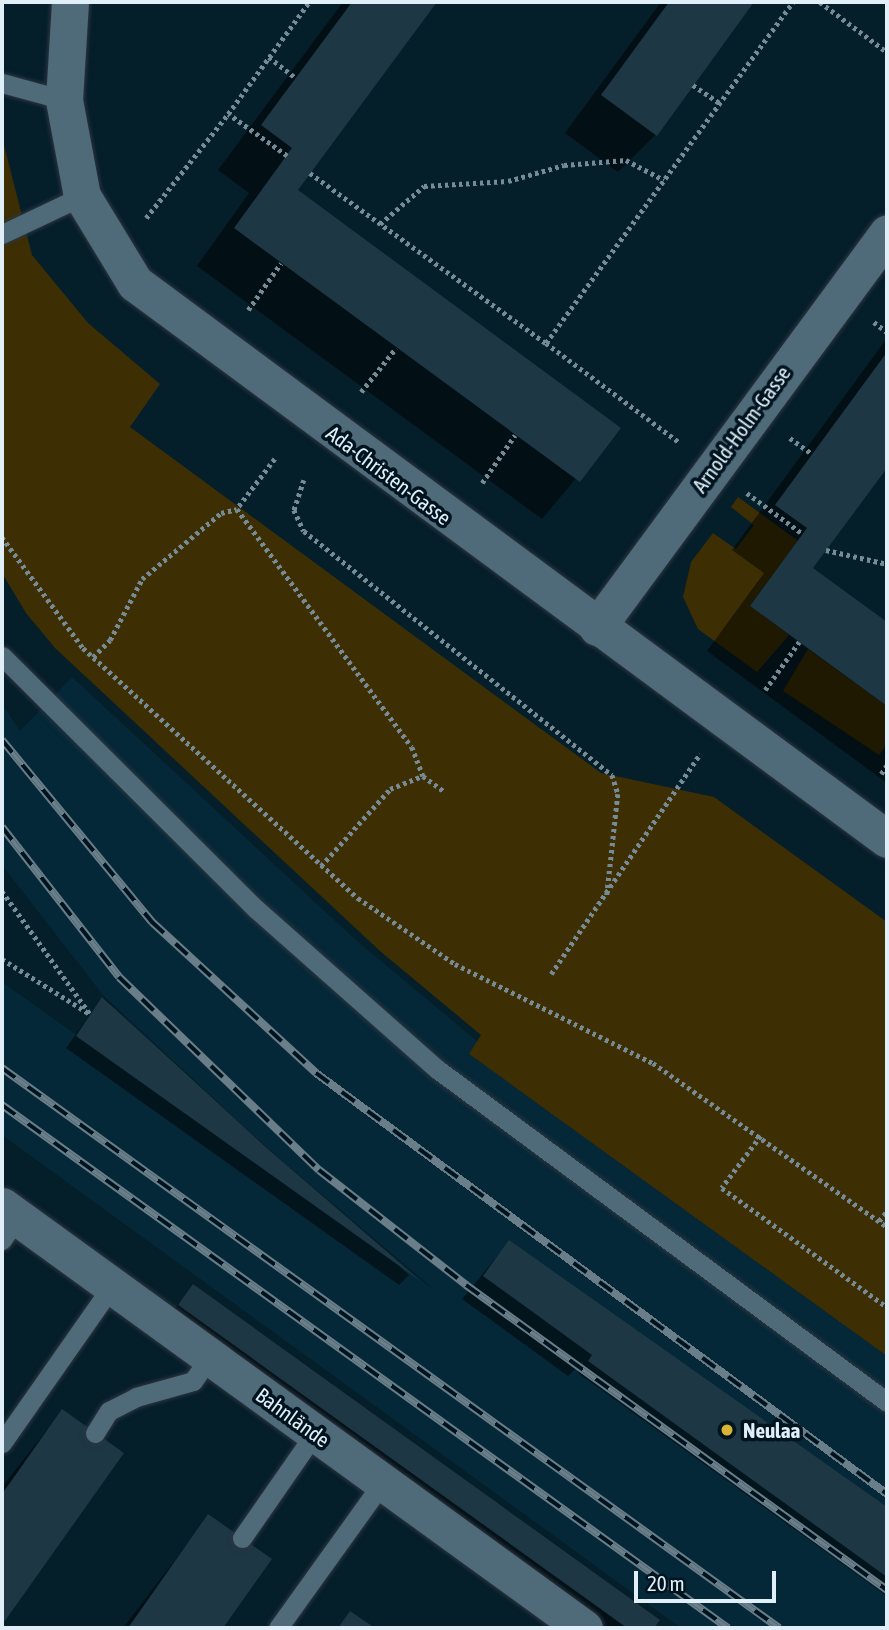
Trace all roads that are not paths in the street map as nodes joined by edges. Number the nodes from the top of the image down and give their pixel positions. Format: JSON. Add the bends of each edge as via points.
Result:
{"nodes":[{"id":1,"x":70,"y":2,"type":"edge"},
{"id":2,"x":2,"y":83,"type":"edge"},
{"id":3,"x":64,"y":100,"type":"junction"},
{"id":4,"x":82,"y":196,"type":"junction"},
{"id":5,"x":887,"y":233,"type":"edge"},
{"id":6,"x":2,"y":234,"type":"edge"},
{"id":7,"x":597,"y":627,"type":"junction"},
{"id":8,"x":2,"y":656,"type":"edge"},
{"id":9,"x":887,"y":839,"type":"edge"},
{"id":10,"x":7,"y":1221,"type":"edge"},
{"id":11,"x":112,"y":1286,"type":"junction"},
{"id":12,"x":210,"y":1357,"type":"junction"},
{"id":13,"x":887,"y":1402,"type":"edge"},
{"id":14,"x":95,"y":1433,"type":"dead end"},
{"id":15,"x":315,"y":1433,"type":"junction"},
{"id":16,"x":2,"y":1443,"type":"edge"},
{"id":17,"x":383,"y":1482,"type":"junction"},
{"id":18,"x":242,"y":1538,"type":"dead end"},
{"id":19,"x":278,"y":1628,"type":"edge"},
{"id":20,"x":584,"y":1628,"type":"edge"}],
"edges":[{"from":1,"to":3,"type":"street","name":"Ada-Christen-Gasse"},
{"from":2,"to":3,"type":"lane"},
{"from":3,"to":4,"type":"street","name":"Ada-Christen-Gasse"},
{"from":4,"to":6,"type":"lane"},
{"from":4,"to":7,"type":"street","name":"Ada-Christen-Gasse","via":[[135,283]]},
{"from":5,"to":7,"type":"street","name":"Arnold-Holm-Gasse"},
{"from":7,"to":9,"type":"street","name":"Ada-Christen-Gasse"},
{"from":8,"to":13,"type":"lane","via":[[256,909],[438,1069]]},
{"from":10,"to":11,"type":"street","name":"Bahnlände"},
{"from":11,"to":12,"type":"street","name":"Bahnlände"},
{"from":11,"to":16,"type":"lane"},
{"from":12,"to":14,"type":"lane","via":[[193,1381],[136,1397],[109,1411]]},
{"from":12,"to":15,"type":"street","name":"Bahnlände"},
{"from":15,"to":17,"type":"street","name":"Bahnlände"},
{"from":15,"to":18,"type":"lane"},
{"from":17,"to":19,"type":"lane"},
{"from":17,"to":20,"type":"street","name":"Bahnlände"}]}
